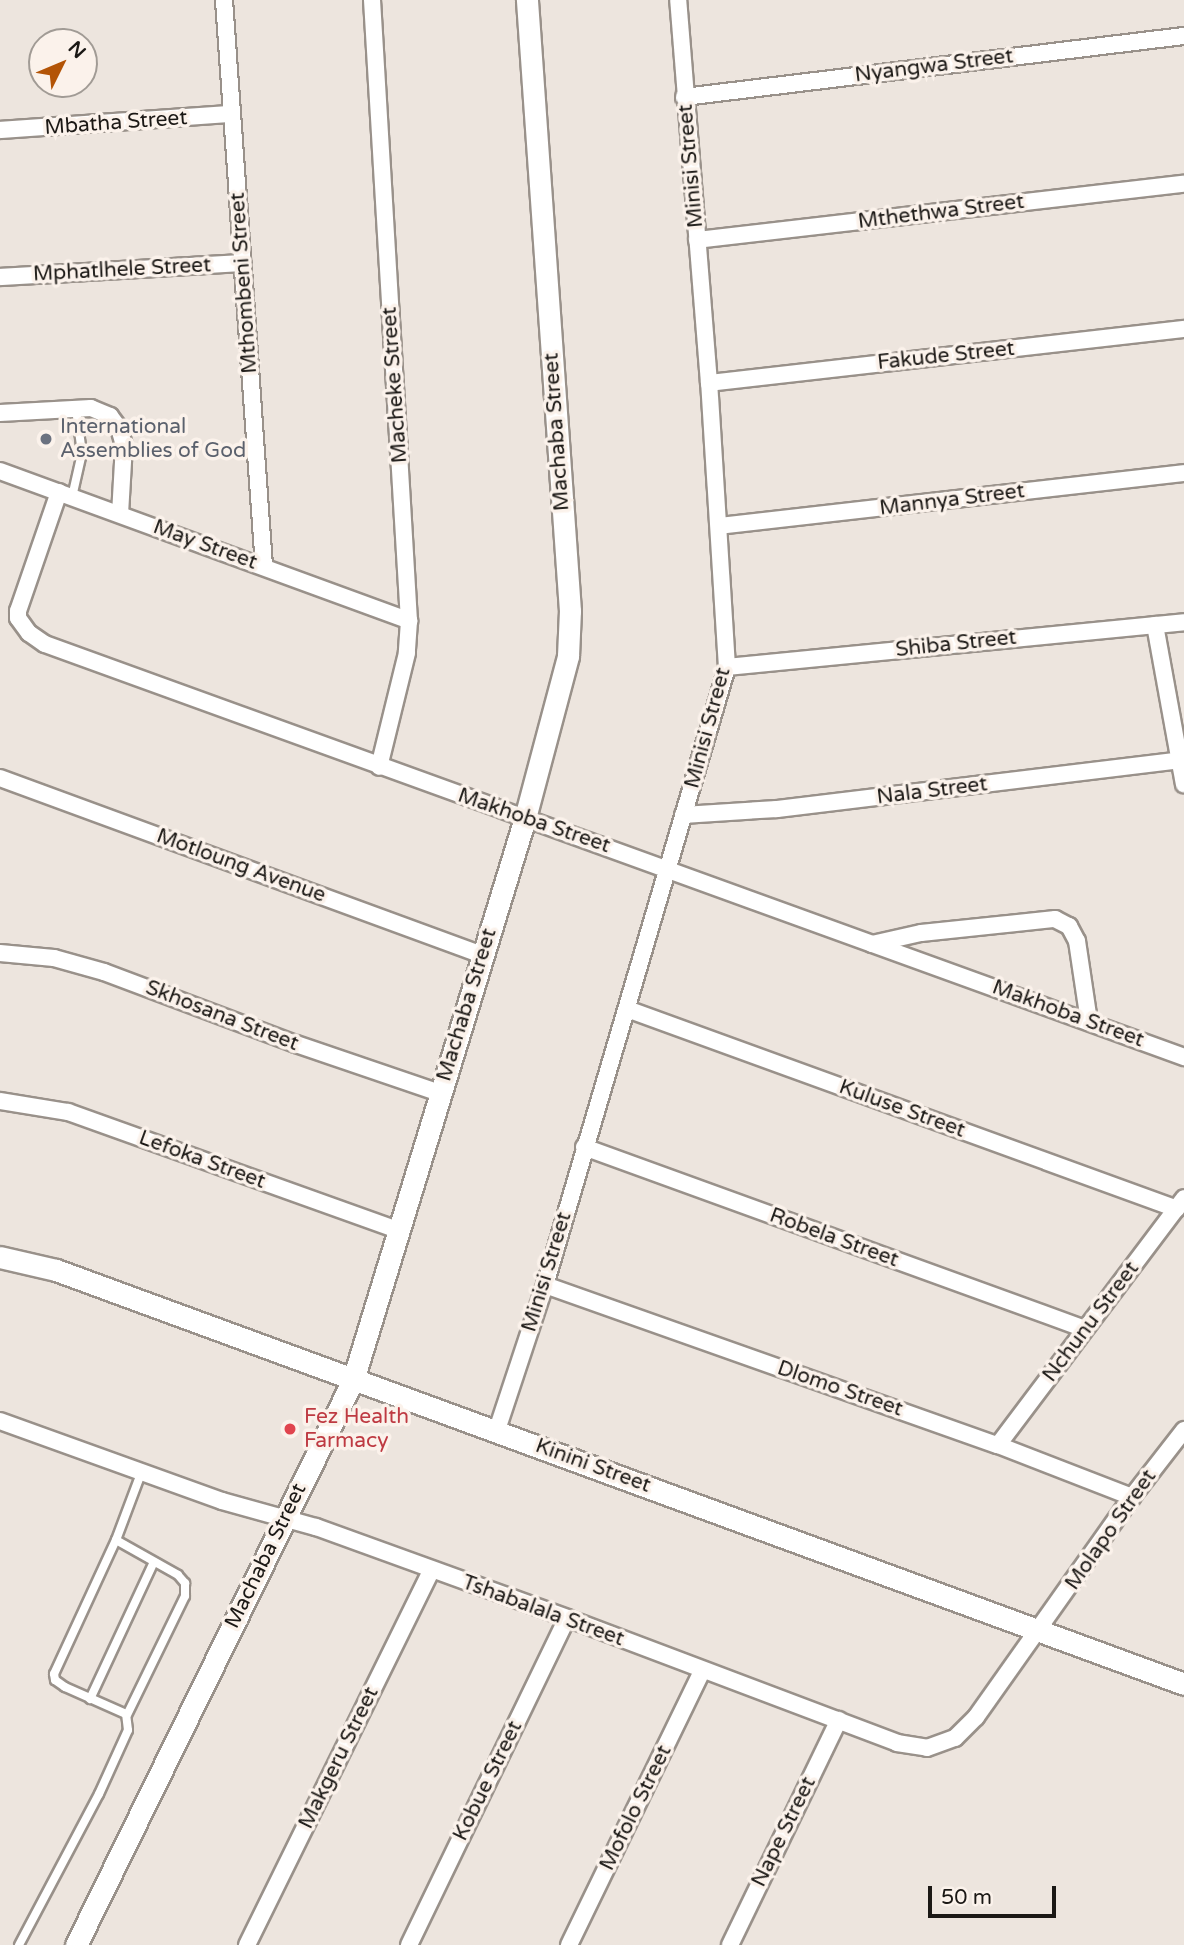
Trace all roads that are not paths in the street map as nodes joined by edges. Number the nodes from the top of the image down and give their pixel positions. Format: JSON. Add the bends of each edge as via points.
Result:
{"nodes":[{"id":1,"x":224,"y":0,"type":"edge"},
{"id":2,"x":372,"y":0,"type":"edge"},
{"id":3,"x":527,"y":0,"type":"edge"},
{"id":4,"x":678,"y":0,"type":"edge"},
{"id":5,"x":1184,"y":36,"type":"edge"},
{"id":6,"x":684,"y":97,"type":"junction"},
{"id":7,"x":231,"y":114,"type":"junction"},
{"id":8,"x":0,"y":130,"type":"edge"},
{"id":9,"x":1184,"y":184,"type":"edge"},
{"id":10,"x":697,"y":240,"type":"junction"},
{"id":11,"x":243,"y":263,"type":"junction"},
{"id":12,"x":0,"y":276,"type":"edge"},
{"id":13,"x":1184,"y":329,"type":"edge"},
{"id":14,"x":709,"y":383,"type":"junction"},
{"id":15,"x":76,"y":409,"type":"junction"},
{"id":16,"x":0,"y":413,"type":"edge"},
{"id":17,"x":0,"y":471,"type":"edge"},
{"id":18,"x":1184,"y":472,"type":"edge"},
{"id":19,"x":65,"y":495,"type":"junction"},
{"id":20,"x":120,"y":514,"type":"junction"},
{"id":21,"x":719,"y":526,"type":"junction"},
{"id":22,"x":264,"y":566,"type":"junction"},
{"id":23,"x":410,"y":621,"type":"junction"},
{"id":24,"x":1184,"y":622,"type":"edge"},
{"id":25,"x":1155,"y":625,"type":"junction"},
{"id":26,"x":727,"y":667,"type":"junction"},
{"id":27,"x":1179,"y":760,"type":"junction"},
{"id":28,"x":379,"y":767,"type":"junction"},
{"id":29,"x":0,"y":778,"type":"edge"},
{"id":30,"x":1184,"y":783,"type":"edge"},
{"id":31,"x":683,"y":815,"type":"junction"},
{"id":32,"x":525,"y":818,"type":"junction"},
{"id":33,"x":667,"y":868,"type":"junction"},
{"id":34,"x":872,"y":944,"type":"junction"},
{"id":35,"x":0,"y":953,"type":"edge"},
{"id":36,"x":482,"y":954,"type":"junction"},
{"id":37,"x":627,"y":1009,"type":"junction"},
{"id":38,"x":1089,"y":1021,"type":"junction"},
{"id":39,"x":1184,"y":1057,"type":"edge"},
{"id":40,"x":440,"y":1093,"type":"junction"},
{"id":41,"x":0,"y":1101,"type":"edge"},
{"id":42,"x":584,"y":1147,"type":"junction"},
{"id":43,"x":1181,"y":1203,"type":"edge"},
{"id":44,"x":401,"y":1231,"type":"junction"},
{"id":45,"x":0,"y":1257,"type":"edge"},
{"id":46,"x":545,"y":1285,"type":"junction"},
{"id":47,"x":1085,"y":1329,"type":"junction"},
{"id":48,"x":353,"y":1380,"type":"junction"},
{"id":49,"x":0,"y":1421,"type":"edge"},
{"id":50,"x":497,"y":1430,"type":"junction"},
{"id":51,"x":1184,"y":1430,"type":"edge"},
{"id":52,"x":998,"y":1445,"type":"junction"},
{"id":53,"x":142,"y":1471,"type":"junction"},
{"id":54,"x":1132,"y":1497,"type":"junction"},
{"id":55,"x":285,"y":1520,"type":"junction"},
{"id":56,"x":116,"y":1541,"type":"junction"},
{"id":57,"x":154,"y":1562,"type":"junction"},
{"id":58,"x":431,"y":1571,"type":"junction"},
{"id":59,"x":568,"y":1618,"type":"junction"},
{"id":60,"x":1041,"y":1630,"type":"junction"},
{"id":61,"x":702,"y":1671,"type":"junction"},
{"id":62,"x":1184,"y":1684,"type":"edge"},
{"id":63,"x":90,"y":1699,"type":"junction"},
{"id":64,"x":127,"y":1715,"type":"junction"},
{"id":65,"x":839,"y":1720,"type":"junction"},
{"id":66,"x":19,"y":1945,"type":"edge"},
{"id":67,"x":76,"y":1945,"type":"edge"},
{"id":68,"x":247,"y":1945,"type":"edge"},
{"id":69,"x":409,"y":1945,"type":"edge"},
{"id":70,"x":569,"y":1945,"type":"edge"},
{"id":71,"x":730,"y":1945,"type":"edge"}],
"edges":[{"from":1,"to":7,"type":"street","name":"Mthombeni Street"},
{"from":2,"to":23,"type":"street","name":"Macheke Street"},
{"from":3,"to":32,"type":"street","name":"Machaba Street","via":[[570,611],[568,656]]},
{"from":4,"to":6,"type":"street","name":"Minisi Street"},
{"from":5,"to":6,"type":"street","name":"Nyangwa Street"},
{"from":6,"to":10,"type":"street","name":"Minisi Street"},
{"from":7,"to":8,"type":"street","name":"Mbatha Street"},
{"from":7,"to":11,"type":"street","name":"Mthombeni Street"},
{"from":9,"to":10,"type":"street","name":"Mthethwa Street"},
{"from":10,"to":14,"type":"street","name":"Minisi Street"},
{"from":11,"to":12,"type":"street","name":"Mphatlhele Street"},
{"from":11,"to":22,"type":"street","name":"Mthombeni Street"},
{"from":13,"to":14,"type":"street","name":"Fakude Street"},
{"from":14,"to":21,"type":"street","name":"Minisi Street"},
{"from":15,"to":16,"type":"street"},
{"from":15,"to":19,"type":"lane","via":[[82,453]]},
{"from":15,"to":20,"type":"street","via":[[102,411],[118,428],[124,445]]},
{"from":17,"to":19,"type":"street","name":"May Street"},
{"from":18,"to":21,"type":"street","name":"Mannya Street"},
{"from":19,"to":20,"type":"street","name":"May Street"},
{"from":19,"to":28,"type":"street","name":"Makhoba Street","via":[[18,611],[29,633],[45,644]]},
{"from":20,"to":22,"type":"street","name":"May Street"},
{"from":21,"to":26,"type":"street","name":"Minisi Street"},
{"from":22,"to":23,"type":"street","name":"May Street"},
{"from":23,"to":28,"type":"street","name":"Macheke Street","via":[[405,663]]},
{"from":24,"to":25,"type":"street","name":"Shiba Street"},
{"from":25,"to":26,"type":"street","name":"Shiba Street"},
{"from":25,"to":27,"type":"street"},
{"from":26,"to":31,"type":"street","name":"Minisi Street"},
{"from":27,"to":30,"type":"street"},
{"from":27,"to":31,"type":"street","name":"Nala Street","via":[[777,809]]},
{"from":28,"to":32,"type":"street","name":"Makhoba Street"},
{"from":29,"to":36,"type":"street","name":"Motloung Avenue"},
{"from":31,"to":33,"type":"street","name":"Minisi Street"},
{"from":32,"to":33,"type":"street","name":"Makhoba Street"},
{"from":32,"to":36,"type":"street","name":"Machaba Street"},
{"from":33,"to":34,"type":"street","name":"Makhoba Street"},
{"from":33,"to":37,"type":"street","name":"Minisi Street"},
{"from":34,"to":38,"type":"street","name":"Makhoba Street"},
{"from":34,"to":38,"type":"street","via":[[921,933],[1055,919],[1069,926],[1077,941]]},
{"from":35,"to":40,"type":"street","name":"Skhosana Street","via":[[54,958],[104,972]]},
{"from":36,"to":40,"type":"street","name":"Machaba Street"},
{"from":37,"to":42,"type":"street","name":"Minisi Street"},
{"from":37,"to":43,"type":"street","name":"Kuluse Street"},
{"from":38,"to":39,"type":"street","name":"Makhoba Street"},
{"from":40,"to":44,"type":"street","name":"Machaba Street"},
{"from":41,"to":44,"type":"street","name":"Lefoka Street","via":[[68,1112]]},
{"from":42,"to":46,"type":"street","name":"Minisi Street"},
{"from":42,"to":47,"type":"street","name":"Robela Street"},
{"from":43,"to":47,"type":"street","name":"Nchunu Street"},
{"from":44,"to":48,"type":"street","name":"Machaba Street"},
{"from":45,"to":48,"type":"street","name":"Kinini Street","via":[[56,1270]]},
{"from":46,"to":50,"type":"street","name":"Minisi Street"},
{"from":46,"to":52,"type":"street","name":"Dlomo Street"},
{"from":47,"to":52,"type":"street","name":"Nchunu Street"},
{"from":48,"to":50,"type":"street","name":"Kinini Street"},
{"from":48,"to":55,"type":"street","name":"Machaba Street"},
{"from":49,"to":53,"type":"street","name":"Tshabalala Street"},
{"from":50,"to":60,"type":"street","name":"Kinini Street"},
{"from":51,"to":54,"type":"street","name":"Molapo Street"},
{"from":52,"to":54,"type":"street","name":"Dlomo Street"},
{"from":53,"to":55,"type":"street","name":"Tshabalala Street"},
{"from":53,"to":56,"type":"lane"},
{"from":54,"to":60,"type":"street","name":"Molapo Street"},
{"from":55,"to":58,"type":"street","name":"Tshabalala Street","via":[[316,1527]]},
{"from":55,"to":67,"type":"street","name":"Machaba Street"},
{"from":56,"to":57,"type":"lane"},
{"from":56,"to":63,"type":"lane","via":[[54,1674],[55,1680]]},
{"from":57,"to":63,"type":"lane"},
{"from":57,"to":64,"type":"lane","via":[[185,1583],[185,1596]]},
{"from":58,"to":59,"type":"street","name":"Tshabalala Street"},
{"from":58,"to":68,"type":"street","name":"Makgeru Street"},
{"from":59,"to":61,"type":"street","name":"Tshabalala Street"},
{"from":59,"to":69,"type":"street","name":"Kobue Street"},
{"from":60,"to":62,"type":"street","name":"Kinini Street"},
{"from":60,"to":65,"type":"street","name":"Tshabalala Street","via":[[976,1717],[944,1744],[927,1748],[897,1743]]},
{"from":61,"to":65,"type":"street","name":"Tshabalala Street"},
{"from":61,"to":70,"type":"street","name":"Mofolo Street"},
{"from":63,"to":64,"type":"lane"},
{"from":64,"to":66,"type":"lane","via":[[128,1730],[99,1794]]},
{"from":65,"to":71,"type":"street","name":"Nape Street"}]}
